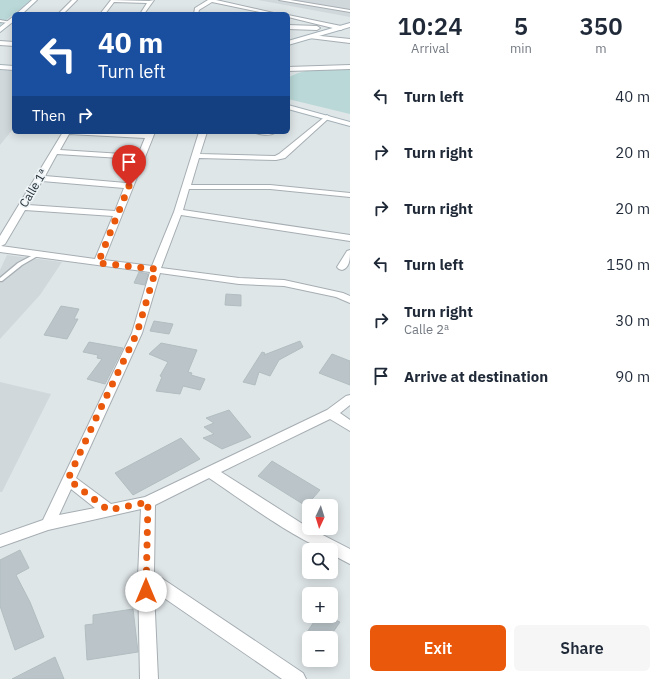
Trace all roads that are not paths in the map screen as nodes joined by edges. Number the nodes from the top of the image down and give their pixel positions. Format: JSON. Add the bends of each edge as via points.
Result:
{"nodes":[{"id":1,"x":35,"y":0,"type":"edge"},
{"id":2,"x":75,"y":0,"type":"edge"},
{"id":3,"x":114,"y":0,"type":"edge"},
{"id":4,"x":211,"y":0,"type":"edge"},
{"id":5,"x":281,"y":0,"type":"edge"},
{"id":6,"x":151,"y":1,"type":"edge"},
{"id":7,"x":350,"y":11,"type":"edge"},
{"id":8,"x":21,"y":12,"type":"edge"},
{"id":9,"x":62,"y":12,"type":"edge"},
{"id":10,"x":104,"y":12,"type":"edge"},
{"id":11,"x":143,"y":12,"type":"edge"},
{"id":12,"x":196,"y":12,"type":"edge"},
{"id":13,"x":267,"y":12,"type":"edge"},
{"id":14,"x":290,"y":16,"type":"edge"},
{"id":15,"x":12,"y":20,"type":"edge"},
{"id":16,"x":0,"y":22,"type":"edge"},
{"id":17,"x":350,"y":25,"type":"edge"},
{"id":18,"x":290,"y":27,"type":"edge"},
{"id":19,"x":339,"y":28,"type":"junction"},
{"id":20,"x":0,"y":30,"type":"edge"},
{"id":21,"x":311,"y":36,"type":"junction"},
{"id":22,"x":350,"y":41,"type":"edge"},
{"id":23,"x":290,"y":42,"type":"edge"},
{"id":24,"x":0,"y":44,"type":"edge"},
{"id":25,"x":12,"y":44,"type":"edge"},
{"id":26,"x":0,"y":67,"type":"edge"},
{"id":27,"x":350,"y":67,"type":"edge"},
{"id":28,"x":12,"y":68,"type":"edge"},
{"id":29,"x":290,"y":69,"type":"edge"},
{"id":30,"x":290,"y":108,"type":"edge"},
{"id":31,"x":327,"y":117,"type":"junction"},
{"id":32,"x":350,"y":124,"type":"edge"},
{"id":33,"x":66,"y":134,"type":"edge"},
{"id":34,"x":150,"y":134,"type":"edge"},
{"id":35,"x":202,"y":134,"type":"edge"},
{"id":36,"x":55,"y":152,"type":"junction"},
{"id":37,"x":195,"y":156,"type":"junction"},
{"id":38,"x":141,"y":157,"type":"junction"},
{"id":39,"x":39,"y":178,"type":"junction"},
{"id":40,"x":129,"y":186,"type":"junction"},
{"id":41,"x":185,"y":187,"type":"junction"},
{"id":42,"x":350,"y":195,"type":"edge"},
{"id":43,"x":22,"y":207,"type":"junction"},
{"id":44,"x":178,"y":212,"type":"junction"},
{"id":45,"x":117,"y":214,"type":"junction"},
{"id":46,"x":350,"y":238,"type":"edge"},
{"id":47,"x":0,"y":244,"type":"edge"},
{"id":48,"x":0,"y":249,"type":"edge"},
{"id":49,"x":350,"y":253,"type":"edge"},
{"id":50,"x":39,"y":254,"type":"junction"},
{"id":51,"x":98,"y":263,"type":"junction"},
{"id":52,"x":342,"y":267,"type":"dead end"},
{"id":53,"x":156,"y":269,"type":"junction"},
{"id":54,"x":0,"y":280,"type":"edge"},
{"id":55,"x":350,"y":300,"type":"edge"},
{"id":56,"x":350,"y":399,"type":"edge"},
{"id":57,"x":331,"y":413,"type":"junction"},
{"id":58,"x":350,"y":426,"type":"edge"},
{"id":59,"x":210,"y":472,"type":"junction"},
{"id":60,"x":68,"y":479,"type":"junction"},
{"id":61,"x":148,"y":502,"type":"junction"},
{"id":62,"x":108,"y":510,"type":"junction"},
{"id":63,"x":48,"y":524,"type":"junction"},
{"id":64,"x":0,"y":542,"type":"edge"},
{"id":65,"x":350,"y":557,"type":"edge"},
{"id":66,"x":146,"y":576,"type":"junction"},
{"id":67,"x":149,"y":679,"type":"edge"},
{"id":68,"x":297,"y":679,"type":"edge"}],
"edges":[{"from":1,"to":8,"type":"street"},
{"from":2,"to":9,"type":"street"},
{"from":3,"to":6,"type":"street"},
{"from":3,"to":10,"type":"street"},
{"from":4,"to":12,"type":"street"},
{"from":4,"to":13,"type":"street"},
{"from":5,"to":7,"type":"street"},
{"from":6,"to":11,"type":"street"},
{"from":14,"to":19,"type":"street"},
{"from":15,"to":16,"type":"street"},
{"from":15,"to":20,"type":"street"},
{"from":17,"to":19,"type":"street"},
{"from":18,"to":19,"type":"street"},
{"from":19,"to":21,"type":"street"},
{"from":21,"to":22,"type":"street"},
{"from":21,"to":23,"type":"street"},
{"from":24,"to":25,"type":"street"},
{"from":26,"to":28,"type":"street"},
{"from":27,"to":29,"type":"street"},
{"from":30,"to":31,"type":"street"},
{"from":31,"to":32,"type":"street"},
{"from":31,"to":37,"type":"street","via":[[282,156],[276,158]]},
{"from":33,"to":36,"type":"street","name":"Calle 1ª"},
{"from":34,"to":38,"type":"street"},
{"from":35,"to":37,"type":"street"},
{"from":36,"to":38,"type":"street"},
{"from":36,"to":39,"type":"street","name":"Calle 1ª"},
{"from":37,"to":41,"type":"street"},
{"from":38,"to":40,"type":"street"},
{"from":39,"to":40,"type":"street"},
{"from":39,"to":43,"type":"street","name":"Calle 1ª"},
{"from":40,"to":45,"type":"street"},
{"from":41,"to":42,"type":"street","via":[[270,187]]},
{"from":41,"to":44,"type":"street"},
{"from":43,"to":45,"type":"street"},
{"from":43,"to":47,"type":"street","name":"Calle 1ª"},
{"from":44,"to":46,"type":"street"},
{"from":44,"to":53,"type":"street"},
{"from":45,"to":51,"type":"street"},
{"from":48,"to":50,"type":"street"},
{"from":49,"to":52,"type":"street"},
{"from":50,"to":51,"type":"street"},
{"from":50,"to":54,"type":"lane","via":[[20,264]]},
{"from":51,"to":53,"type":"street"},
{"from":53,"to":55,"type":"street","via":[[239,281],[284,283],[340,295]]},
{"from":53,"to":60,"type":"street","via":[[137,333]]},
{"from":56,"to":57,"type":"street"},
{"from":57,"to":58,"type":"street"},
{"from":57,"to":59,"type":"street"},
{"from":59,"to":61,"type":"street"},
{"from":59,"to":65,"type":"street","via":[[295,527]]},
{"from":60,"to":62,"type":"street"},
{"from":60,"to":63,"type":"street"},
{"from":61,"to":62,"type":"street"},
{"from":61,"to":66,"type":"street"},
{"from":62,"to":63,"type":"street"},
{"from":63,"to":64,"type":"street"},
{"from":66,"to":67,"type":"street"},
{"from":66,"to":68,"type":"street"}]}
